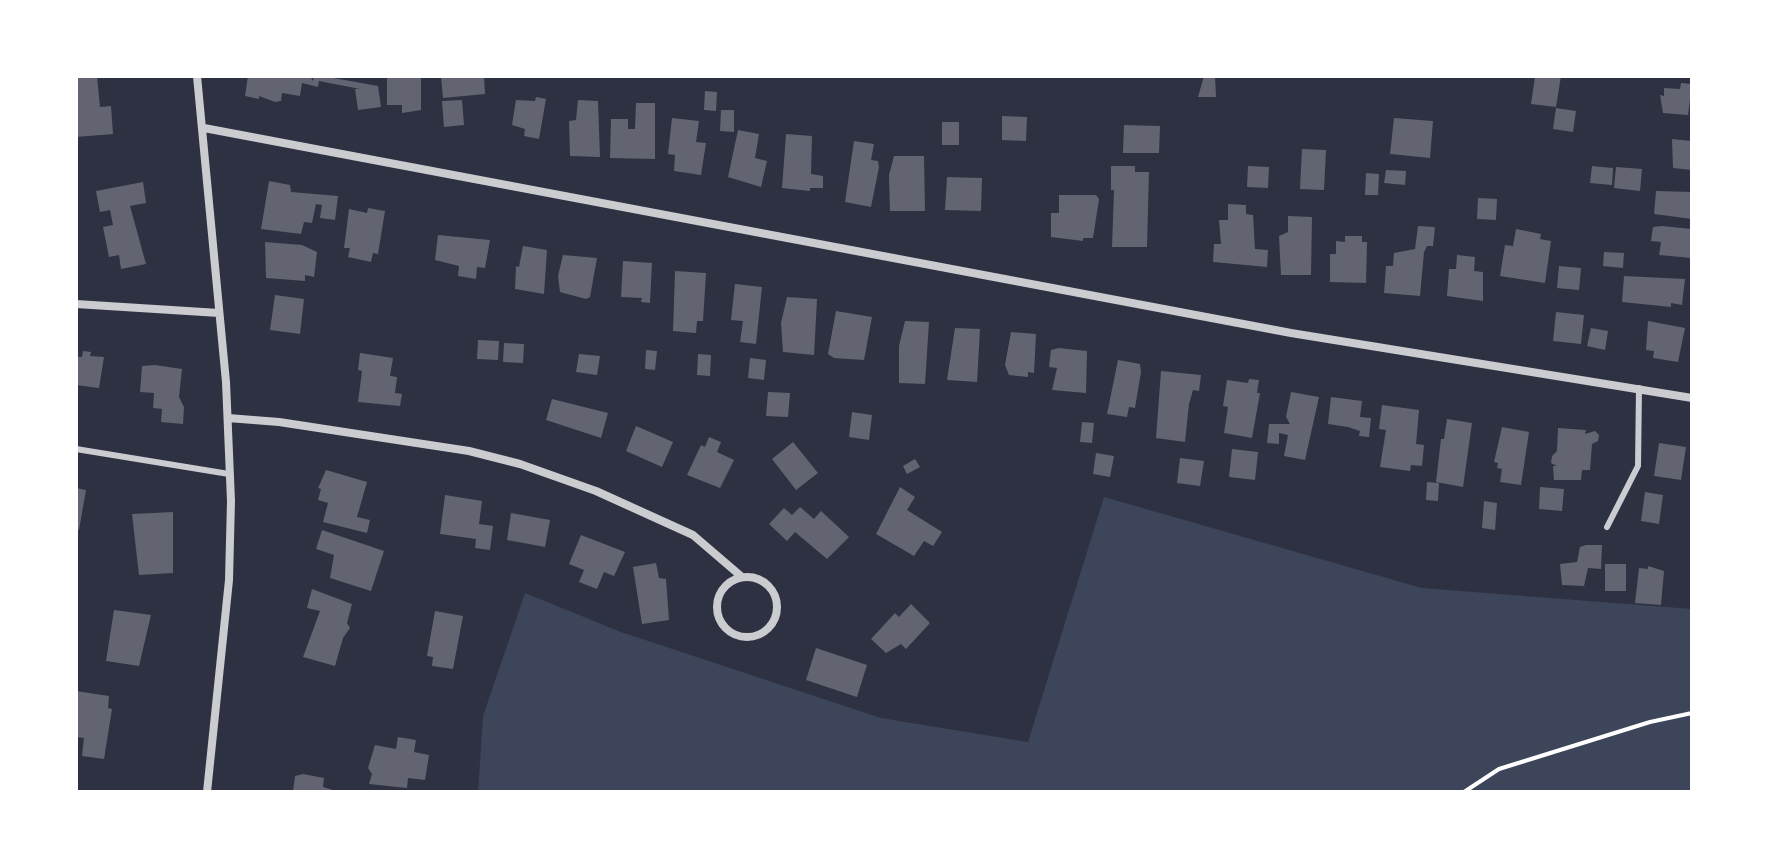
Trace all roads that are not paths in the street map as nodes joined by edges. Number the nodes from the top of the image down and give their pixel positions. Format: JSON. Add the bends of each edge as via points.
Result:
{"nodes":[{"id":1,"x":197,"y":76,"type":"edge"},
{"id":2,"x":204,"y":128,"type":"junction"},
{"id":3,"x":76,"y":304,"type":"edge"},
{"id":4,"x":219,"y":313,"type":"junction"},
{"id":5,"x":1639,"y":388,"type":"junction"},
{"id":6,"x":1692,"y":398,"type":"edge"},
{"id":7,"x":228,"y":418,"type":"junction"},
{"id":8,"x":76,"y":449,"type":"edge"},
{"id":9,"x":229,"y":474,"type":"junction"},
{"id":10,"x":1607,"y":527,"type":"dead end"},
{"id":11,"x":742,"y":577,"type":"junction"},
{"id":12,"x":207,"y":792,"type":"edge"}],
"edges":[{"from":1,"to":2,"type":"street"},
{"from":2,"to":4,"type":"street"},
{"from":2,"to":5,"type":"street","via":[[1291,333]]},
{"from":3,"to":4,"type":"street"},
{"from":4,"to":7,"type":"street"},
{"from":5,"to":6,"type":"street"},
{"from":5,"to":10,"type":"lane","via":[[1638,466]]},
{"from":7,"to":9,"type":"street"},
{"from":7,"to":11,"type":"street","via":[[469,451],[520,464],[693,535]]},
{"from":8,"to":9,"type":"lane"},
{"from":9,"to":12,"type":"street","via":[[229,580]]},
{"from":11,"to":11,"type":"street","via":[[770,588],[777,606],[770,626],[744,637],[726,629],[717,612],[725,586]]}]}
